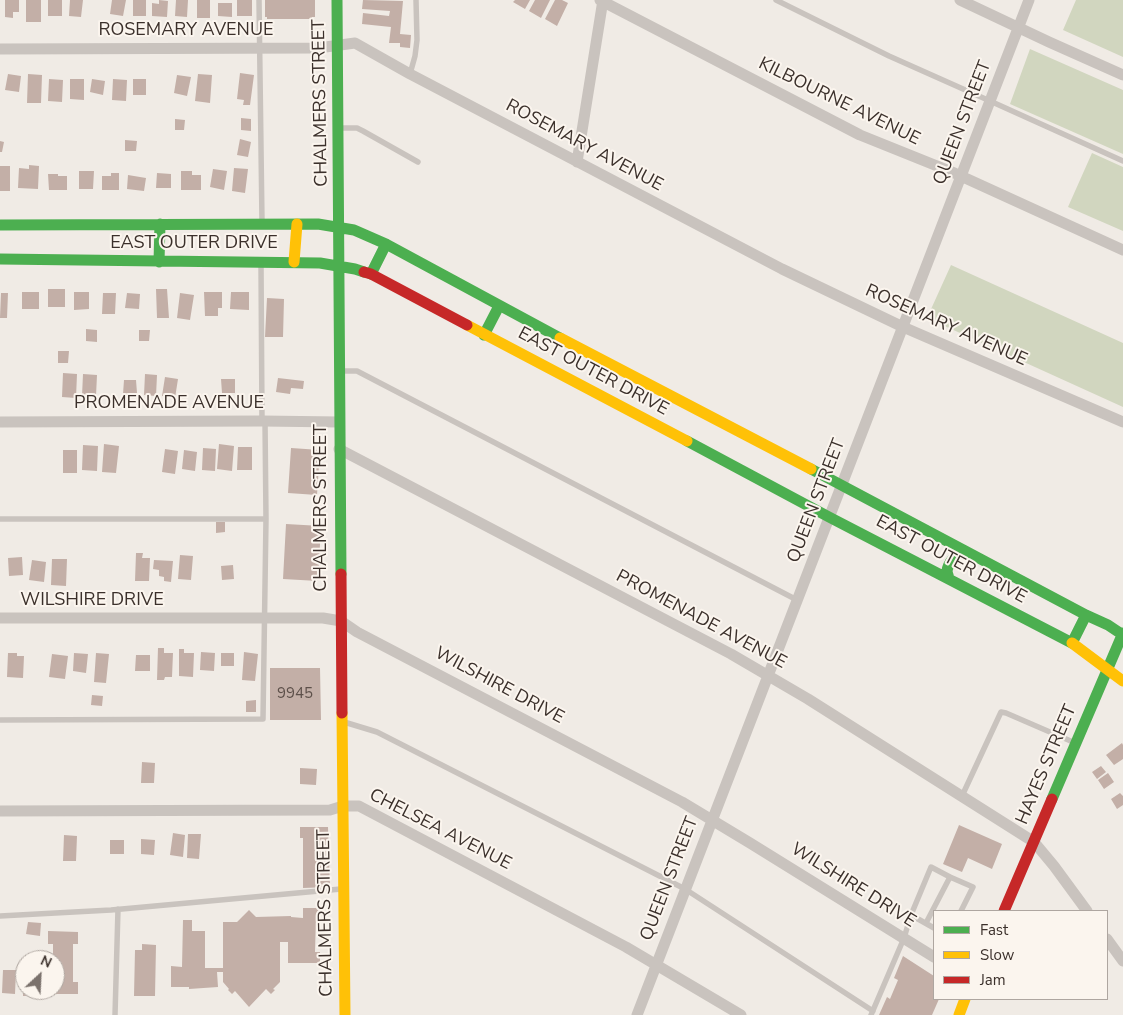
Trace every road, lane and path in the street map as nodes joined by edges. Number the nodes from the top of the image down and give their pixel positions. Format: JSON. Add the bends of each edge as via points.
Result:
{"nodes":[{"id":1,"x":259,"y":0,"type":"edge"},
{"id":2,"x":337,"y":0,"type":"edge"},
{"id":3,"x":416,"y":0,"type":"edge"},
{"id":4,"x":776,"y":0,"type":"edge"},
{"id":5,"x":960,"y":0,"type":"edge"},
{"id":6,"x":1029,"y":0,"type":"edge"},
{"id":7,"x":602,"y":1,"type":"edge"},
{"id":8,"x":1018,"y":28,"type":"junction"},
{"id":9,"x":337,"y":45,"type":"junction"},
{"id":10,"x":260,"y":48,"type":"junction"},
{"id":11,"x":0,"y":49,"type":"edge"},
{"id":12,"x":410,"y":74,"type":"junction"},
{"id":13,"x":1123,"y":75,"type":"edge"},
{"id":14,"x":990,"y":100,"type":"junction"},
{"id":15,"x":339,"y":128,"type":"junction"},
{"id":16,"x":1123,"y":161,"type":"edge"},
{"id":17,"x":418,"y":162,"type":"dead end"},
{"id":18,"x":577,"y":162,"type":"junction"},
{"id":19,"x":961,"y":177,"type":"junction"},
{"id":20,"x":160,"y":224,"type":"junction"},
{"id":21,"x":262,"y":224,"type":"junction"},
{"id":22,"x":297,"y":224,"type":"junction"},
{"id":23,"x":0,"y":225,"type":"edge"},
{"id":24,"x":340,"y":227,"type":"junction"},
{"id":25,"x":386,"y":244,"type":"junction"},
{"id":26,"x":1123,"y":250,"type":"edge"},
{"id":27,"x":0,"y":259,"type":"edge"},
{"id":28,"x":159,"y":262,"type":"junction"},
{"id":29,"x":261,"y":262,"type":"junction"},
{"id":30,"x":294,"y":262,"type":"junction"},
{"id":31,"x":338,"y":266,"type":"junction"},
{"id":32,"x":371,"y":274,"type":"junction"},
{"id":33,"x":499,"y":306,"type":"junction"},
{"id":34,"x":902,"y":327,"type":"junction"},
{"id":35,"x":484,"y":335,"type":"junction"},
{"id":36,"x":339,"y":371,"type":"junction"},
{"id":37,"x":264,"y":421,"type":"junction"},
{"id":38,"x":0,"y":422,"type":"edge"},
{"id":39,"x":339,"y":422,"type":"junction"},
{"id":40,"x":1123,"y":422,"type":"edge"},
{"id":41,"x":339,"y":448,"type":"junction"},
{"id":42,"x":842,"y":485,"type":"junction"},
{"id":43,"x":829,"y":517,"type":"junction"},
{"id":44,"x":0,"y":519,"type":"edge"},
{"id":45,"x":266,"y":519,"type":"junction"},
{"id":46,"x":962,"y":550,"type":"junction"},
{"id":47,"x":949,"y":579,"type":"junction"},
{"id":48,"x":797,"y":600,"type":"junction"},
{"id":49,"x":1086,"y":615,"type":"junction"},
{"id":50,"x":0,"y":618,"type":"edge"},
{"id":51,"x":264,"y":618,"type":"junction"},
{"id":52,"x":341,"y":621,"type":"junction"},
{"id":53,"x":1123,"y":634,"type":"edge"},
{"id":54,"x":1072,"y":643,"type":"junction"},
{"id":55,"x":1107,"y":670,"type":"junction"},
{"id":56,"x":768,"y":676,"type":"junction"},
{"id":57,"x":1123,"y":681,"type":"edge"},
{"id":58,"x":0,"y":720,"type":"edge"},
{"id":59,"x":342,"y":722,"type":"junction"},
{"id":60,"x":1075,"y":743,"type":"junction"},
{"id":61,"x":962,"y":797,"type":"junction"},
{"id":62,"x":343,"y":806,"type":"junction"},
{"id":63,"x":0,"y":811,"type":"edge"},
{"id":64,"x":712,"y":820,"type":"junction"},
{"id":65,"x":1034,"y":842,"type":"junction"},
{"id":66,"x":950,"y":876,"type":"junction"},
{"id":67,"x":344,"y":888,"type":"junction"},
{"id":68,"x":685,"y":889,"type":"junction"},
{"id":69,"x":118,"y":909,"type":"junction"},
{"id":70,"x":962,"y":910,"type":"edge"},
{"id":71,"x":1004,"y":910,"type":"edge"},
{"id":72,"x":1086,"y":910,"type":"edge"},
{"id":73,"x":911,"y":915,"type":"junction"},
{"id":74,"x":0,"y":916,"type":"edge"},
{"id":75,"x":926,"y":923,"type":"junction"},
{"id":76,"x":933,"y":927,"type":"edge"},
{"id":77,"x":904,"y":938,"type":"junction"},
{"id":78,"x":1108,"y":940,"type":"edge"},
{"id":79,"x":933,"y":956,"type":"edge"},
{"id":80,"x":1123,"y":961,"type":"edge"},
{"id":81,"x":656,"y":964,"type":"junction"},
{"id":82,"x":966,"y":1000,"type":"edge"},
{"id":83,"x":872,"y":1013,"type":"edge"},
{"id":84,"x":115,"y":1015,"type":"edge"},
{"id":85,"x":345,"y":1015,"type":"edge"},
{"id":86,"x":636,"y":1015,"type":"edge"},
{"id":87,"x":741,"y":1015,"type":"edge"},
{"id":88,"x":958,"y":1015,"type":"edge"}],
"edges":[{"from":1,"to":10,"type":"lane"},
{"from":2,"to":9,"type":"street","name":"CHALMERS STREET"},
{"from":3,"to":12,"type":"lane","via":[[416,56]]},
{"from":4,"to":14,"type":"lane"},
{"from":5,"to":8,"type":"street"},
{"from":6,"to":8,"type":"street","name":"QUEEN STREET"},
{"from":7,"to":18,"type":"street"},
{"from":7,"to":19,"type":"street","name":"KILBOURNE AVENUE","via":[[851,131]]},
{"from":8,"to":13,"type":"street"},
{"from":8,"to":14,"type":"street","name":"QUEEN STREET"},
{"from":9,"to":10,"type":"street","name":"ROSEMARY AVENUE"},
{"from":9,"to":12,"type":"street","name":"ROSEMARY AVENUE","via":[[355,43]]},
{"from":9,"to":15,"type":"street","name":"CHALMERS STREET"},
{"from":10,"to":11,"type":"street","name":"ROSEMARY AVENUE"},
{"from":10,"to":21,"type":"lane"},
{"from":12,"to":18,"type":"street","name":"ROSEMARY AVENUE"},
{"from":14,"to":16,"type":"lane"},
{"from":14,"to":19,"type":"street","name":"QUEEN STREET"},
{"from":15,"to":17,"type":"lane","via":[[363,131]]},
{"from":15,"to":24,"type":"street","name":"CHALMERS STREET"},
{"from":18,"to":34,"type":"street","name":"ROSEMARY AVENUE","via":[[782,269]]},
{"from":19,"to":26,"type":"street","name":"KILBOURNE AVENUE"},
{"from":19,"to":34,"type":"street","name":"QUEEN STREET"},
{"from":20,"to":21,"type":"street","name":"EAST OUTER DRIVE"},
{"from":20,"to":23,"type":"street","name":"EAST OUTER DRIVE"},
{"from":20,"to":28,"type":"street"},
{"from":21,"to":22,"type":"street","name":"EAST OUTER DRIVE"},
{"from":22,"to":24,"type":"street","name":"EAST OUTER DRIVE"},
{"from":22,"to":30,"type":"street"},
{"from":24,"to":25,"type":"street","name":"EAST OUTER DRIVE"},
{"from":24,"to":31,"type":"street","name":"CHALMERS STREET"},
{"from":25,"to":32,"type":"street"},
{"from":25,"to":33,"type":"street","name":"EAST OUTER DRIVE"},
{"from":27,"to":28,"type":"street","name":"EAST OUTER DRIVE"},
{"from":28,"to":29,"type":"street","name":"EAST OUTER DRIVE"},
{"from":29,"to":30,"type":"street","name":"EAST OUTER DRIVE"},
{"from":29,"to":37,"type":"lane"},
{"from":30,"to":31,"type":"street","name":"EAST OUTER DRIVE"},
{"from":31,"to":32,"type":"street","name":"EAST OUTER DRIVE"},
{"from":31,"to":36,"type":"street","name":"CHALMERS STREET"},
{"from":32,"to":35,"type":"street","name":"EAST OUTER DRIVE"},
{"from":33,"to":35,"type":"street"},
{"from":33,"to":42,"type":"street","name":"EAST OUTER DRIVE"},
{"from":34,"to":40,"type":"street","name":"ROSEMARY AVENUE"},
{"from":34,"to":42,"type":"street","name":"QUEEN STREET"},
{"from":35,"to":43,"type":"street","name":"EAST OUTER DRIVE"},
{"from":36,"to":39,"type":"street","name":"CHALMERS STREET"},
{"from":36,"to":48,"type":"lane","via":[[357,371]]},
{"from":37,"to":38,"type":"street","name":"PROMENADE AVENUE"},
{"from":37,"to":39,"type":"street","name":"PROMENADE AVENUE"},
{"from":37,"to":45,"type":"lane"},
{"from":39,"to":41,"type":"street","name":"CHALMERS STREET"},
{"from":41,"to":52,"type":"street","name":"CHALMERS STREET"},
{"from":41,"to":56,"type":"street","name":"PROMENADE AVENUE"},
{"from":42,"to":43,"type":"street","name":"QUEEN STREET"},
{"from":42,"to":46,"type":"street","name":"EAST OUTER DRIVE"},
{"from":43,"to":47,"type":"street","name":"EAST OUTER DRIVE"},
{"from":43,"to":48,"type":"street","name":"QUEEN STREET"},
{"from":44,"to":45,"type":"lane"},
{"from":45,"to":51,"type":"lane"},
{"from":46,"to":47,"type":"street","via":[[952,558],[946,571]]},
{"from":46,"to":49,"type":"street","name":"EAST OUTER DRIVE"},
{"from":47,"to":54,"type":"street","name":"EAST OUTER DRIVE"},
{"from":48,"to":56,"type":"street","name":"QUEEN STREET"},
{"from":49,"to":53,"type":"street","name":"EAST OUTER DRIVE"},
{"from":49,"to":54,"type":"street"},
{"from":50,"to":51,"type":"street","name":"WILSHIRE DRIVE"},
{"from":51,"to":52,"type":"street","name":"WILSHIRE DRIVE"},
{"from":51,"to":58,"type":"lane","via":[[263,719]]},
{"from":52,"to":59,"type":"street","name":"CHALMERS STREET"},
{"from":52,"to":64,"type":"street","name":"WILSHIRE DRIVE","via":[[356,632]]},
{"from":53,"to":55,"type":"street","name":"HAYES STREET"},
{"from":54,"to":55,"type":"street","name":"EAST OUTER DRIVE"},
{"from":55,"to":57,"type":"street","name":"EAST OUTER DRIVE"},
{"from":55,"to":60,"type":"street","name":"HAYES STREET"},
{"from":56,"to":61,"type":"street","name":"PROMENADE AVENUE"},
{"from":56,"to":64,"type":"street","name":"QUEEN STREET"},
{"from":59,"to":62,"type":"street","name":"CHALMERS STREET"},
{"from":59,"to":68,"type":"lane","via":[[377,732]]},
{"from":60,"to":61,"type":"lane","via":[[1001,712]]},
{"from":60,"to":65,"type":"street","name":"HAYES STREET"},
{"from":61,"to":65,"type":"street","name":"PROMENADE AVENUE"},
{"from":62,"to":63,"type":"street","name":"CHELSEA AVENUE","via":[[330,810]]},
{"from":62,"to":67,"type":"street","name":"CHALMERS STREET"},
{"from":62,"to":81,"type":"street","name":"CHELSEA AVENUE","via":[[359,806]]},
{"from":64,"to":68,"type":"street","name":"QUEEN STREET"},
{"from":64,"to":77,"type":"street","name":"WILSHIRE DRIVE"},
{"from":65,"to":71,"type":"street","name":"HAYES STREET"},
{"from":65,"to":72,"type":"street","name":"PROMENADE AVENUE"},
{"from":66,"to":70,"type":"lane","via":[[973,887]]},
{"from":66,"to":73,"type":"lane","via":[[931,867]]},
{"from":66,"to":75,"type":"lane"},
{"from":67,"to":69,"type":"lane"},
{"from":67,"to":85,"type":"street","name":"CHALMERS STREET"},
{"from":68,"to":81,"type":"street","name":"QUEEN STREET"},
{"from":68,"to":83,"type":"lane"},
{"from":69,"to":74,"type":"lane"},
{"from":69,"to":84,"type":"lane"},
{"from":73,"to":75,"type":"lane"},
{"from":73,"to":77,"type":"lane"},
{"from":75,"to":76,"type":"lane"},
{"from":77,"to":79,"type":"street","name":"WILSHIRE DRIVE"},
{"from":77,"to":83,"type":"lane"},
{"from":78,"to":80,"type":"street"},
{"from":81,"to":86,"type":"street","name":"QUEEN STREET"},
{"from":81,"to":87,"type":"street","name":"CHELSEA AVENUE"},
{"from":82,"to":88,"type":"street"}]}
